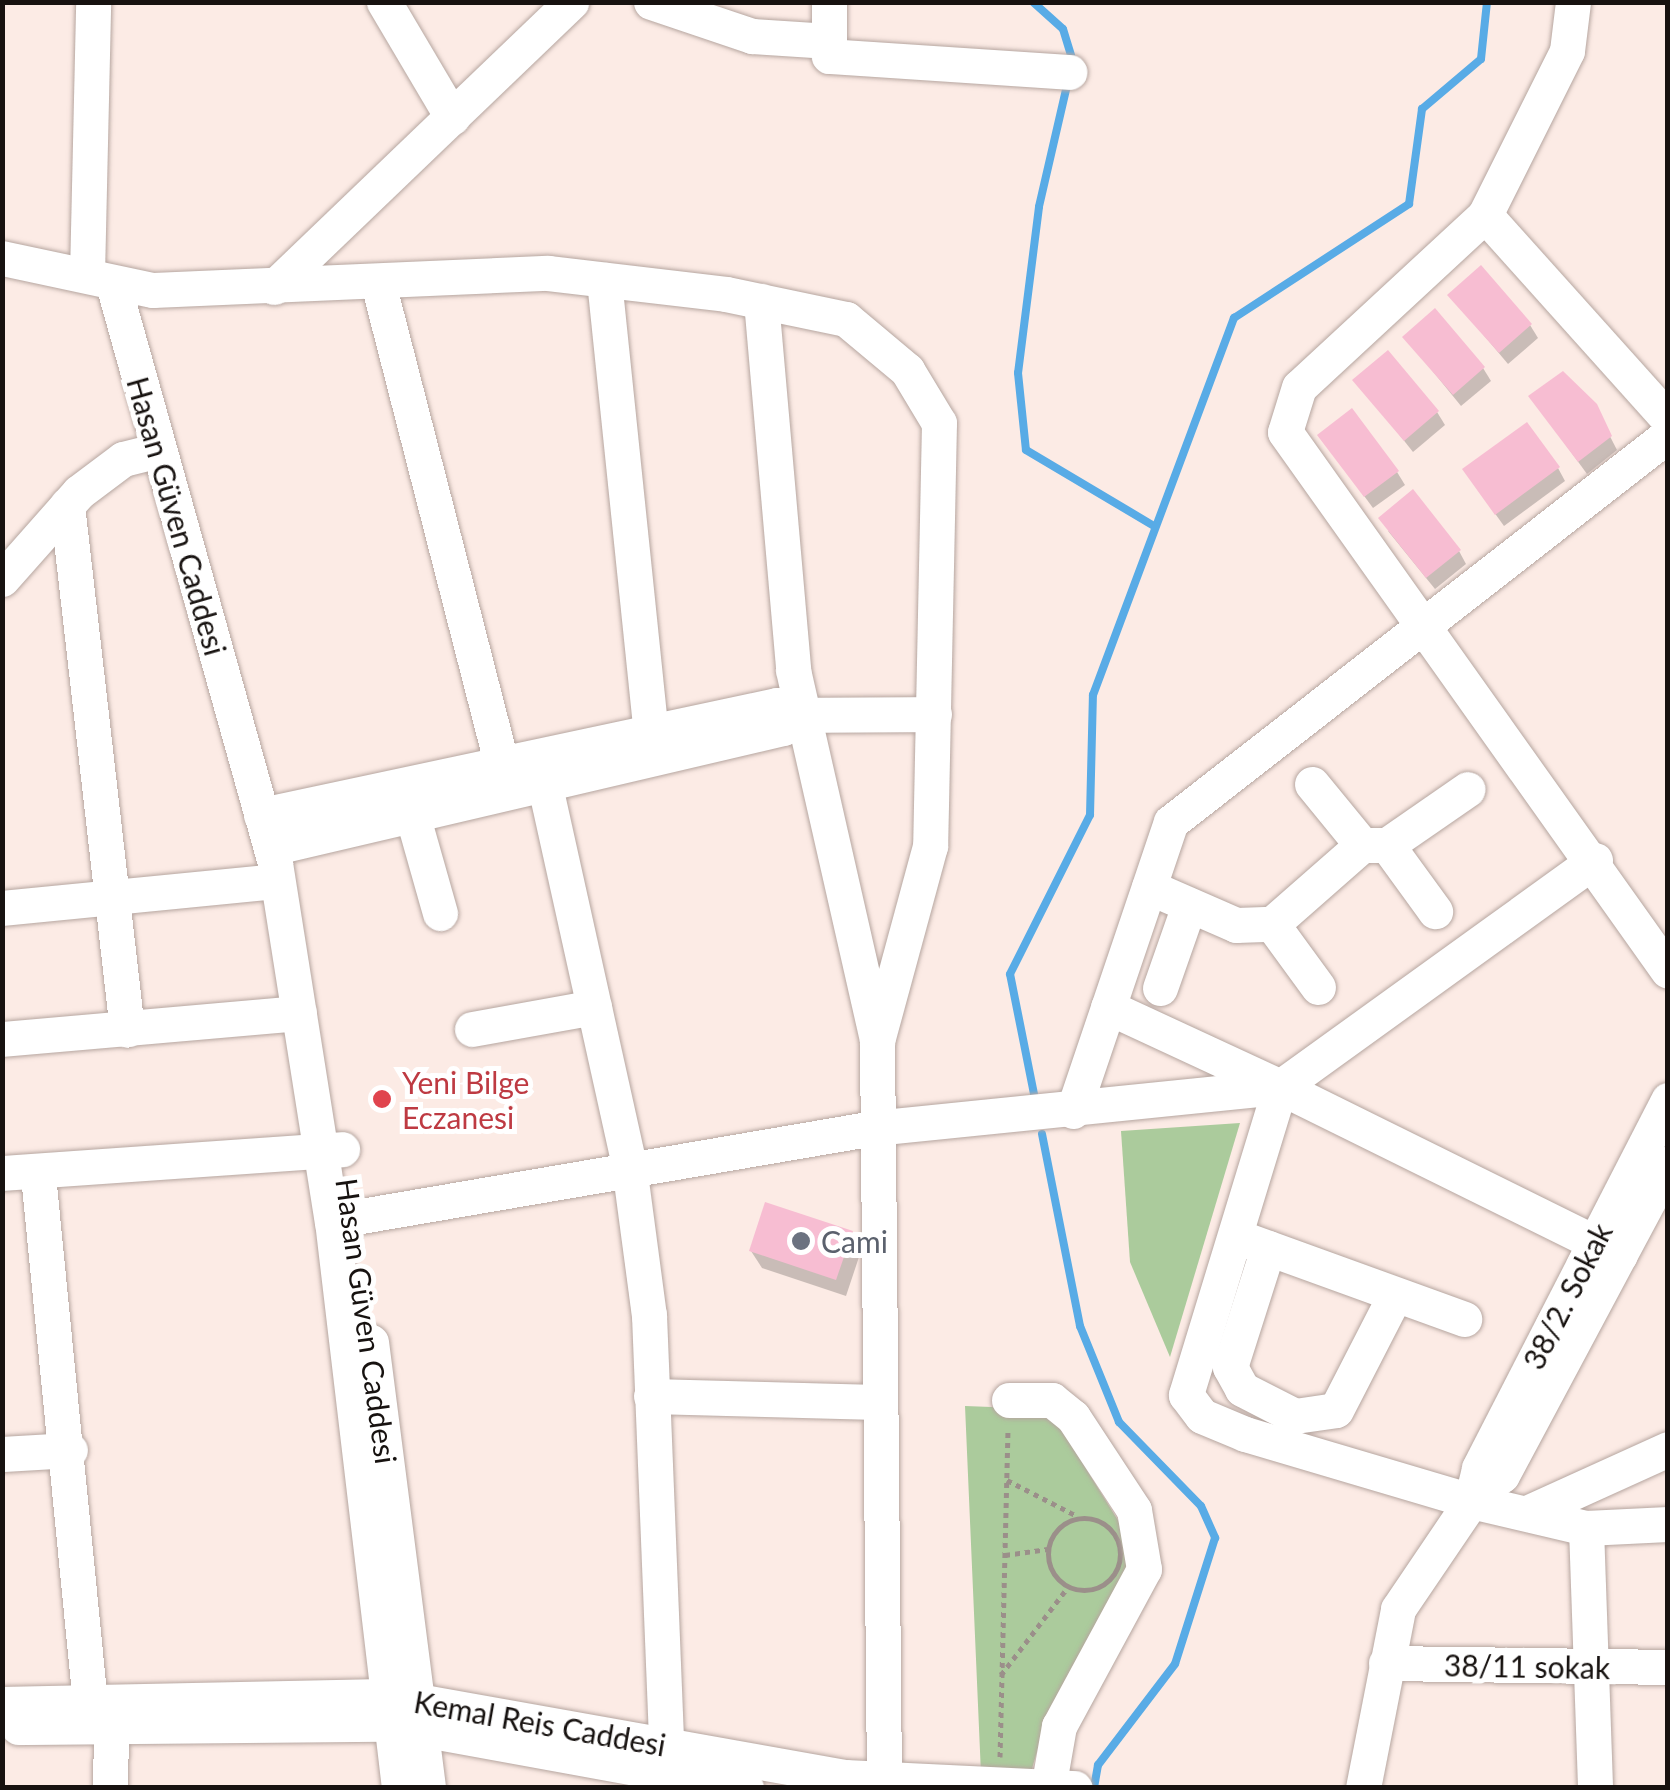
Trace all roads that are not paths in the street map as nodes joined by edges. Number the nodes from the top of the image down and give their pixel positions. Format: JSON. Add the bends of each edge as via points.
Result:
{"nodes":[{"id":1,"x":93,"y":2,"type":"edge"},
{"id":2,"x":384,"y":2,"type":"edge"},
{"id":3,"x":571,"y":2,"type":"edge"},
{"id":4,"x":651,"y":2,"type":"edge"},
{"id":5,"x":829,"y":2,"type":"edge"},
{"id":6,"x":1572,"y":2,"type":"edge"},
{"id":7,"x":829,"y":41,"type":"junction"},
{"id":8,"x":1069,"y":72,"type":"dead end"},
{"id":9,"x":452,"y":117,"type":"junction"},
{"id":10,"x":1485,"y":215,"type":"junction"},
{"id":11,"x":2,"y":258,"type":"edge"},
{"id":12,"x":100,"y":279,"type":"junction"},
{"id":13,"x":604,"y":280,"type":"junction"},
{"id":14,"x":378,"y":283,"type":"junction"},
{"id":15,"x":274,"y":288,"type":"junction"},
{"id":16,"x":761,"y":301,"type":"junction"},
{"id":17,"x":1668,"y":419,"type":"edge"},
{"id":18,"x":1668,"y":435,"type":"edge"},
{"id":19,"x":158,"y":450,"type":"junction"},
{"id":20,"x":67,"y":505,"type":"junction"},
{"id":21,"x":2,"y":579,"type":"edge"},
{"id":22,"x":1424,"y":632,"type":"junction"},
{"id":23,"x":934,"y":714,"type":"junction"},
{"id":24,"x":800,"y":715,"type":"junction"},
{"id":25,"x":651,"y":731,"type":"junction"},
{"id":26,"x":501,"y":761,"type":"junction"},
{"id":27,"x":1312,"y":784,"type":"dead end"},
{"id":28,"x":545,"y":786,"type":"junction"},
{"id":29,"x":1468,"y":789,"type":"dead end"},
{"id":30,"x":412,"y":814,"type":"junction"},
{"id":31,"x":1374,"y":845,"type":"junction"},
{"id":32,"x":271,"y":852,"type":"junction"},
{"id":33,"x":1595,"y":860,"type":"junction"},
{"id":34,"x":1149,"y":887,"type":"junction"},
{"id":35,"x":113,"y":898,"type":"junction"},
{"id":36,"x":1189,"y":905,"type":"junction"},
{"id":37,"x":2,"y":908,"type":"edge"},
{"id":38,"x":1435,"y":911,"type":"dead end"},
{"id":39,"x":440,"y":913,"type":"dead end"},
{"id":40,"x":1638,"y":918,"type":"junction"},
{"id":41,"x":1272,"y":924,"type":"junction"},
{"id":42,"x":1668,"y":943,"type":"edge"},
{"id":43,"x":1668,"y":971,"type":"edge"},
{"id":44,"x":1318,"y":987,"type":"dead end"},
{"id":45,"x":1160,"y":988,"type":"dead end"},
{"id":46,"x":594,"y":1007,"type":"junction"},
{"id":47,"x":1108,"y":1007,"type":"junction"},
{"id":48,"x":300,"y":1013,"type":"junction"},
{"id":49,"x":472,"y":1029,"type":"dead end"},
{"id":50,"x":127,"y":1030,"type":"junction"},
{"id":51,"x":2,"y":1040,"type":"edge"},
{"id":52,"x":877,"y":1041,"type":"junction"},
{"id":53,"x":1280,"y":1087,"type":"junction"},
{"id":54,"x":1668,"y":1100,"type":"edge"},
{"id":55,"x":1073,"y":1111,"type":"junction"},
{"id":56,"x":874,"y":1128,"type":"junction"},
{"id":57,"x":331,"y":1150,"type":"junction"},
{"id":58,"x":1668,"y":1164,"type":"edge"},
{"id":59,"x":628,"y":1166,"type":"junction"},
{"id":60,"x":2,"y":1173,"type":"edge"},
{"id":61,"x":38,"y":1175,"type":"junction"},
{"id":62,"x":344,"y":1220,"type":"junction"},
{"id":63,"x":1234,"y":1235,"type":"junction"},
{"id":64,"x":1268,"y":1248,"type":"junction"},
{"id":65,"x":1607,"y":1248,"type":"junction"},
{"id":66,"x":1393,"y":1299,"type":"junction"},
{"id":67,"x":1464,"y":1319,"type":"dead end"},
{"id":68,"x":651,"y":1396,"type":"junction"},
{"id":69,"x":1009,"y":1400,"type":"road end"},
{"id":70,"x":878,"y":1402,"type":"junction"},
{"id":71,"x":1668,"y":1449,"type":"edge"},
{"id":72,"x":70,"y":1450,"type":"junction"},
{"id":73,"x":2,"y":1454,"type":"edge"},
{"id":74,"x":1473,"y":1498,"type":"junction"},
{"id":75,"x":1527,"y":1513,"type":"junction"},
{"id":76,"x":1668,"y":1524,"type":"edge"},
{"id":77,"x":1586,"y":1528,"type":"junction"},
{"id":78,"x":1386,"y":1663,"type":"junction"},
{"id":79,"x":1668,"y":1667,"type":"edge"},
{"id":80,"x":1589,"y":1668,"type":"junction"},
{"id":81,"x":2,"y":1704,"type":"edge"},
{"id":82,"x":407,"y":1713,"type":"junction"},
{"id":83,"x":101,"y":1715,"type":"junction"},
{"id":84,"x":2,"y":1726,"type":"edge"},
{"id":85,"x":668,"y":1769,"type":"edge"},
{"id":86,"x":884,"y":1784,"type":"edge"},
{"id":87,"x":1062,"y":1785,"type":"edge"},
{"id":88,"x":110,"y":1788,"type":"edge"},
{"id":89,"x":399,"y":1788,"type":"edge"},
{"id":90,"x":428,"y":1788,"type":"edge"},
{"id":91,"x":746,"y":1788,"type":"edge"},
{"id":92,"x":1363,"y":1788,"type":"edge"},
{"id":93,"x":1595,"y":1788,"type":"edge"}],
"edges":[{"from":1,"to":12,"type":"street","name":"Hasan Güven Caddesi"},
{"from":2,"to":9,"type":"street"},
{"from":3,"to":9,"type":"street"},
{"from":4,"to":7,"type":"street","via":[[673,17],[752,36]]},
{"from":5,"to":7,"type":"street"},
{"from":6,"to":10,"type":"street","via":[[1567,51]]},
{"from":7,"to":8,"type":"street","via":[[830,56]]},
{"from":9,"to":15,"type":"street"},
{"from":10,"to":17,"type":"street"},
{"from":10,"to":22,"type":"street","via":[[1299,387],[1285,432]]},
{"from":11,"to":12,"type":"street"},
{"from":12,"to":15,"type":"street"},
{"from":12,"to":19,"type":"street","name":"Hasan Güven Caddesi"},
{"from":13,"to":14,"type":"street","via":[[548,274]]},
{"from":13,"to":16,"type":"street"},
{"from":13,"to":25,"type":"street"},
{"from":14,"to":15,"type":"street"},
{"from":14,"to":26,"type":"street"},
{"from":16,"to":23,"type":"street","via":[[846,319],[907,370],[939,423]]},
{"from":16,"to":24,"type":"street"},
{"from":18,"to":22,"type":"street"},
{"from":19,"to":20,"type":"street","via":[[123,459]]},
{"from":19,"to":32,"type":"street","name":"Hasan Güven Caddesi"},
{"from":20,"to":21,"type":"street"},
{"from":20,"to":35,"type":"street"},
{"from":22,"to":33,"type":"street"},
{"from":22,"to":34,"type":"street","via":[[1171,822]]},
{"from":23,"to":24,"type":"street"},
{"from":23,"to":52,"type":"street","via":[[930,846]]},
{"from":24,"to":25,"type":"street","via":[[777,704]]},
{"from":24,"to":28,"type":"street","via":[[783,728]]},
{"from":24,"to":52,"type":"street"},
{"from":25,"to":26,"type":"street"},
{"from":26,"to":28,"type":"street"},
{"from":26,"to":32,"type":"street"},
{"from":27,"to":31,"type":"street"},
{"from":28,"to":30,"type":"street"},
{"from":28,"to":46,"type":"street"},
{"from":29,"to":31,"type":"street"},
{"from":30,"to":32,"type":"street"},
{"from":30,"to":39,"type":"street"},
{"from":31,"to":38,"type":"street"},
{"from":31,"to":41,"type":"street"},
{"from":32,"to":35,"type":"street"},
{"from":32,"to":48,"type":"street","name":"Hasan Güven Caddesi"},
{"from":32,"to":57,"type":"street","name":"Hasan Güven Caddesi","via":[[297,900]]},
{"from":33,"to":40,"type":"street"},
{"from":33,"to":53,"type":"street"},
{"from":34,"to":36,"type":"street"},
{"from":34,"to":47,"type":"street"},
{"from":35,"to":37,"type":"street"},
{"from":35,"to":50,"type":"street"},
{"from":36,"to":41,"type":"street","via":[[1244,927]]},
{"from":36,"to":45,"type":"street"},
{"from":40,"to":42,"type":"street"},
{"from":40,"to":43,"type":"street"},
{"from":41,"to":44,"type":"street"},
{"from":46,"to":49,"type":"street"},
{"from":46,"to":59,"type":"street"},
{"from":47,"to":53,"type":"street"},
{"from":47,"to":55,"type":"street"},
{"from":48,"to":50,"type":"street"},
{"from":48,"to":57,"type":"street","name":"Hasan Güven Caddesi"},
{"from":50,"to":51,"type":"street"},
{"from":52,"to":56,"type":"street"},
{"from":53,"to":55,"type":"street"},
{"from":53,"to":63,"type":"street"},
{"from":53,"to":65,"type":"street"},
{"from":54,"to":65,"type":"street","name":"38/2. Sokak"},
{"from":55,"to":56,"type":"street"},
{"from":56,"to":59,"type":"street"},
{"from":56,"to":70,"type":"street"},
{"from":57,"to":61,"type":"street"},
{"from":57,"to":62,"type":"street","name":"Hasan Güven Caddesi"},
{"from":58,"to":65,"type":"street","name":"38/2. Sokak"},
{"from":59,"to":62,"type":"street"},
{"from":59,"to":68,"type":"street"},
{"from":60,"to":61,"type":"street"},
{"from":61,"to":72,"type":"street"},
{"from":62,"to":82,"type":"street","name":"Hasan Güven Caddesi"},
{"from":63,"to":64,"type":"street"},
{"from":63,"to":74,"type":"street","via":[[1186,1394],[1202,1416]]},
{"from":64,"to":66,"type":"street"},
{"from":64,"to":66,"type":"street","via":[[1230,1368],[1242,1390],[1295,1416],[1336,1410]]},
{"from":65,"to":74,"type":"street","name":"38/2. Sokak","via":[[1479,1468]]},
{"from":66,"to":67,"type":"street"},
{"from":68,"to":70,"type":"street"},
{"from":68,"to":85,"type":"street"},
{"from":69,"to":87,"type":"street","via":[[1052,1400],[1073,1416],[1134,1510],[1144,1569],[1059,1726]]},
{"from":70,"to":86,"type":"street"},
{"from":71,"to":75,"type":"street"},
{"from":72,"to":73,"type":"street"},
{"from":72,"to":83,"type":"street"},
{"from":74,"to":75,"type":"street"},
{"from":74,"to":78,"type":"street","name":"38/2. Sokak","via":[[1398,1609]]},
{"from":75,"to":77,"type":"street"},
{"from":76,"to":77,"type":"street"},
{"from":77,"to":80,"type":"street"},
{"from":78,"to":80,"type":"street","name":"38/11 sokak"},
{"from":78,"to":92,"type":"street","name":"38/2. Sokak"},
{"from":79,"to":80,"type":"street","name":"38/11 sokak"},
{"from":80,"to":93,"type":"street"},
{"from":81,"to":83,"type":"street","name":"Kemal Reis Caddesi"},
{"from":82,"to":83,"type":"street","name":"Kemal Reis Caddesi"},
{"from":82,"to":85,"type":"street","name":"Kemal Reis Caddesi"},
{"from":82,"to":89,"type":"street","name":"Hasan Güven Caddesi"},
{"from":82,"to":90,"type":"street","name":"Hasan Güven Caddesi"},
{"from":83,"to":84,"type":"street","name":"Kemal Reis Caddesi"},
{"from":83,"to":88,"type":"street"},
{"from":85,"to":86,"type":"street","name":"Kemal Reis Caddesi"},
{"from":85,"to":91,"type":"street","name":"Kemal Reis Caddesi"},
{"from":86,"to":87,"type":"street","name":"Kemal Reis Caddesi"}]}
